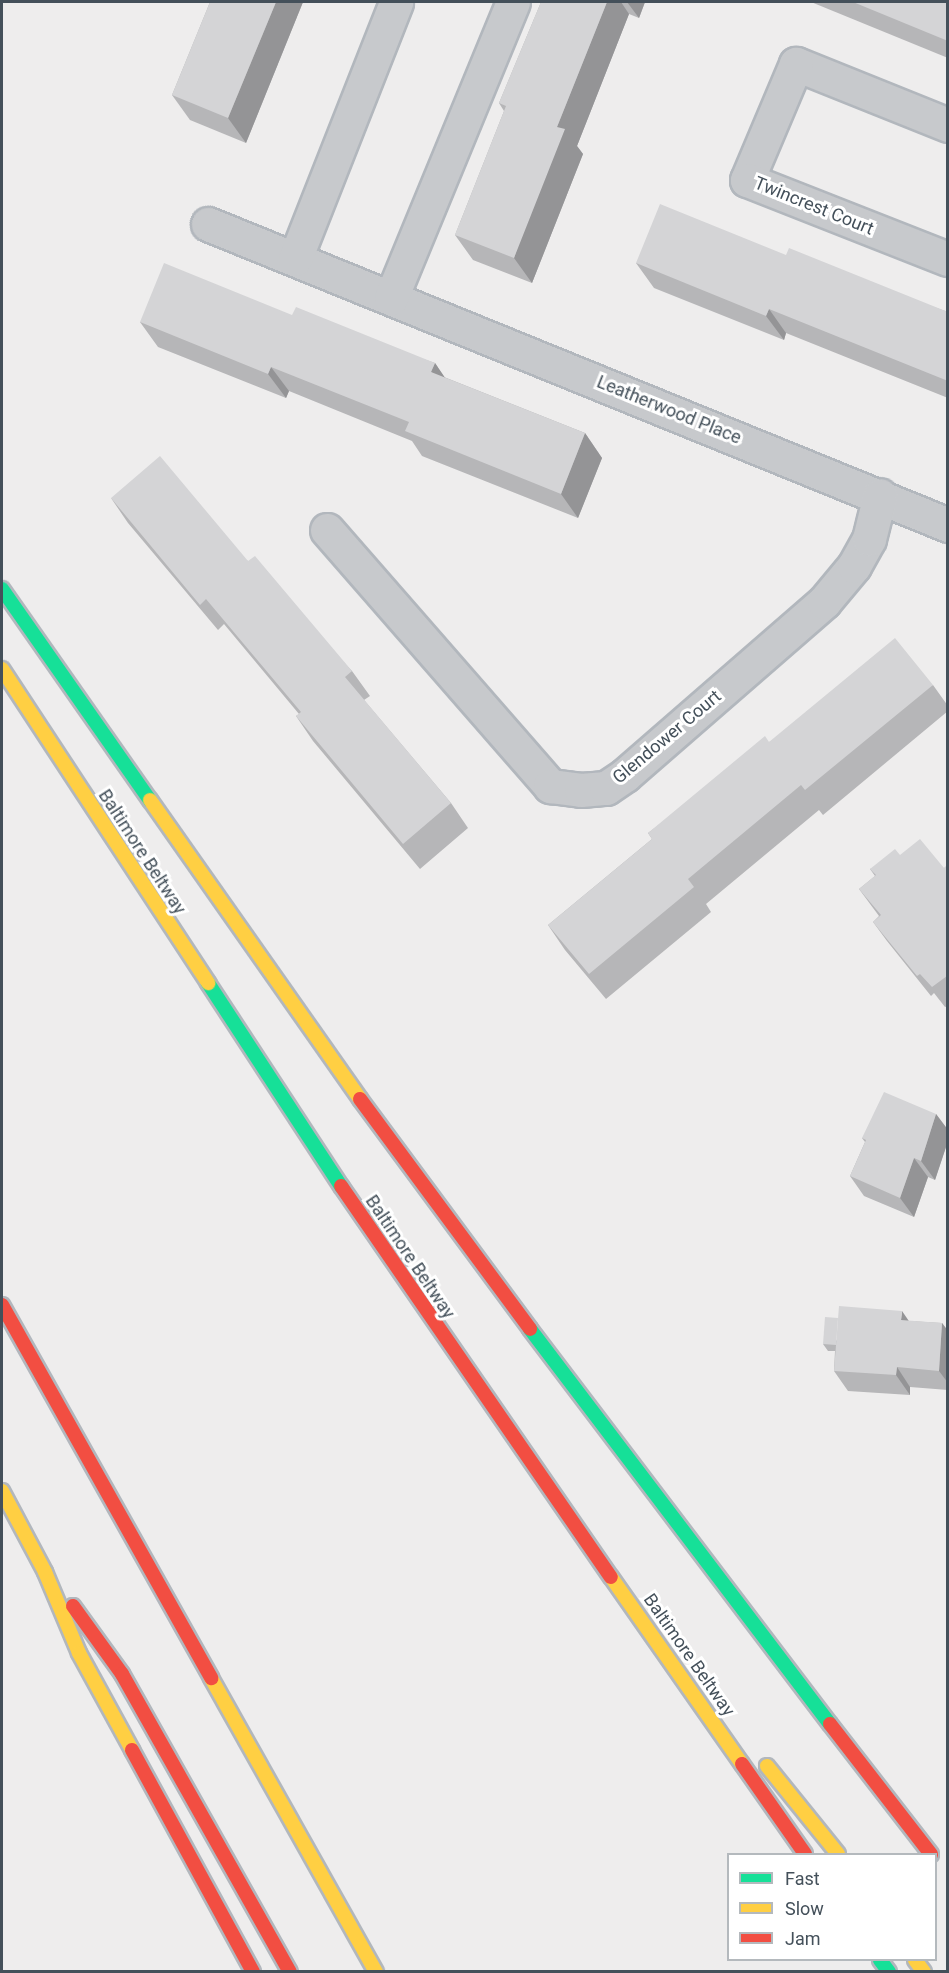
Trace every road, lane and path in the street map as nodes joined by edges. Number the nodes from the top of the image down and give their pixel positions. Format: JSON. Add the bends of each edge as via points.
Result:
{"nodes":[{"id":1,"x":396,"y":2,"type":"edge"},
{"id":2,"x":513,"y":2,"type":"edge"},
{"id":3,"x":948,"y":125,"type":"edge"},
{"id":4,"x":208,"y":224,"type":"dead end"},
{"id":5,"x":295,"y":259,"type":"junction"},
{"id":6,"x":948,"y":259,"type":"edge"},
{"id":7,"x":390,"y":298,"type":"junction"},
{"id":8,"x":880,"y":495,"type":"junction"},
{"id":9,"x":948,"y":525,"type":"edge"},
{"id":10,"x":327,"y":530,"type":"dead end"},
{"id":11,"x":2,"y":590,"type":"edge"},
{"id":12,"x":2,"y":669,"type":"edge"},
{"id":13,"x":2,"y":1305,"type":"edge"},
{"id":14,"x":2,"y":1491,"type":"edge"},
{"id":15,"x":606,"y":1566,"type":"junction"},
{"id":16,"x":45,"y":1572,"type":"junction"},
{"id":17,"x":724,"y":1713,"type":"dead end"},
{"id":18,"x":754,"y":1749,"type":"dead end"},
{"id":19,"x":804,"y":1853,"type":"edge"},
{"id":20,"x":837,"y":1853,"type":"edge"},
{"id":21,"x":930,"y":1853,"type":"edge"},
{"id":22,"x":254,"y":1971,"type":"edge"},
{"id":23,"x":290,"y":1971,"type":"edge"},
{"id":24,"x":375,"y":1971,"type":"edge"}],
"edges":[{"from":1,"to":5,"type":"street"},
{"from":2,"to":7,"type":"street"},
{"from":3,"to":6,"type":"street","name":"Twincrest Court","via":[[796,64],[747,180]]},
{"from":4,"to":5,"type":"street","name":"Leatherwood Place"},
{"from":5,"to":7,"type":"street","name":"Leatherwood Place"},
{"from":7,"to":8,"type":"street","name":"Leatherwood Place"},
{"from":8,"to":9,"type":"street","name":"Leatherwood Place"},
{"from":8,"to":10,"type":"street","name":"Glendower Court","via":[[869,539],[855,566],[824,602],[625,775],[606,788],[581,790],[550,786]]},
{"from":11,"to":21,"type":"highway","via":[[348,1082],[651,1492]]},
{"from":12,"to":15,"type":"highway","name":"Baltimore Beltway","via":[[374,1237]]},
{"from":13,"to":24,"type":"highway"},
{"from":14,"to":16,"type":"highway"},
{"from":15,"to":17,"type":"highway"},
{"from":15,"to":19,"type":"highway","name":"Baltimore Beltway"},
{"from":16,"to":22,"type":"highway","via":[[79,1653]]},
{"from":16,"to":23,"type":"highway","via":[[122,1674]]},
{"from":18,"to":20,"type":"highway"}]}
